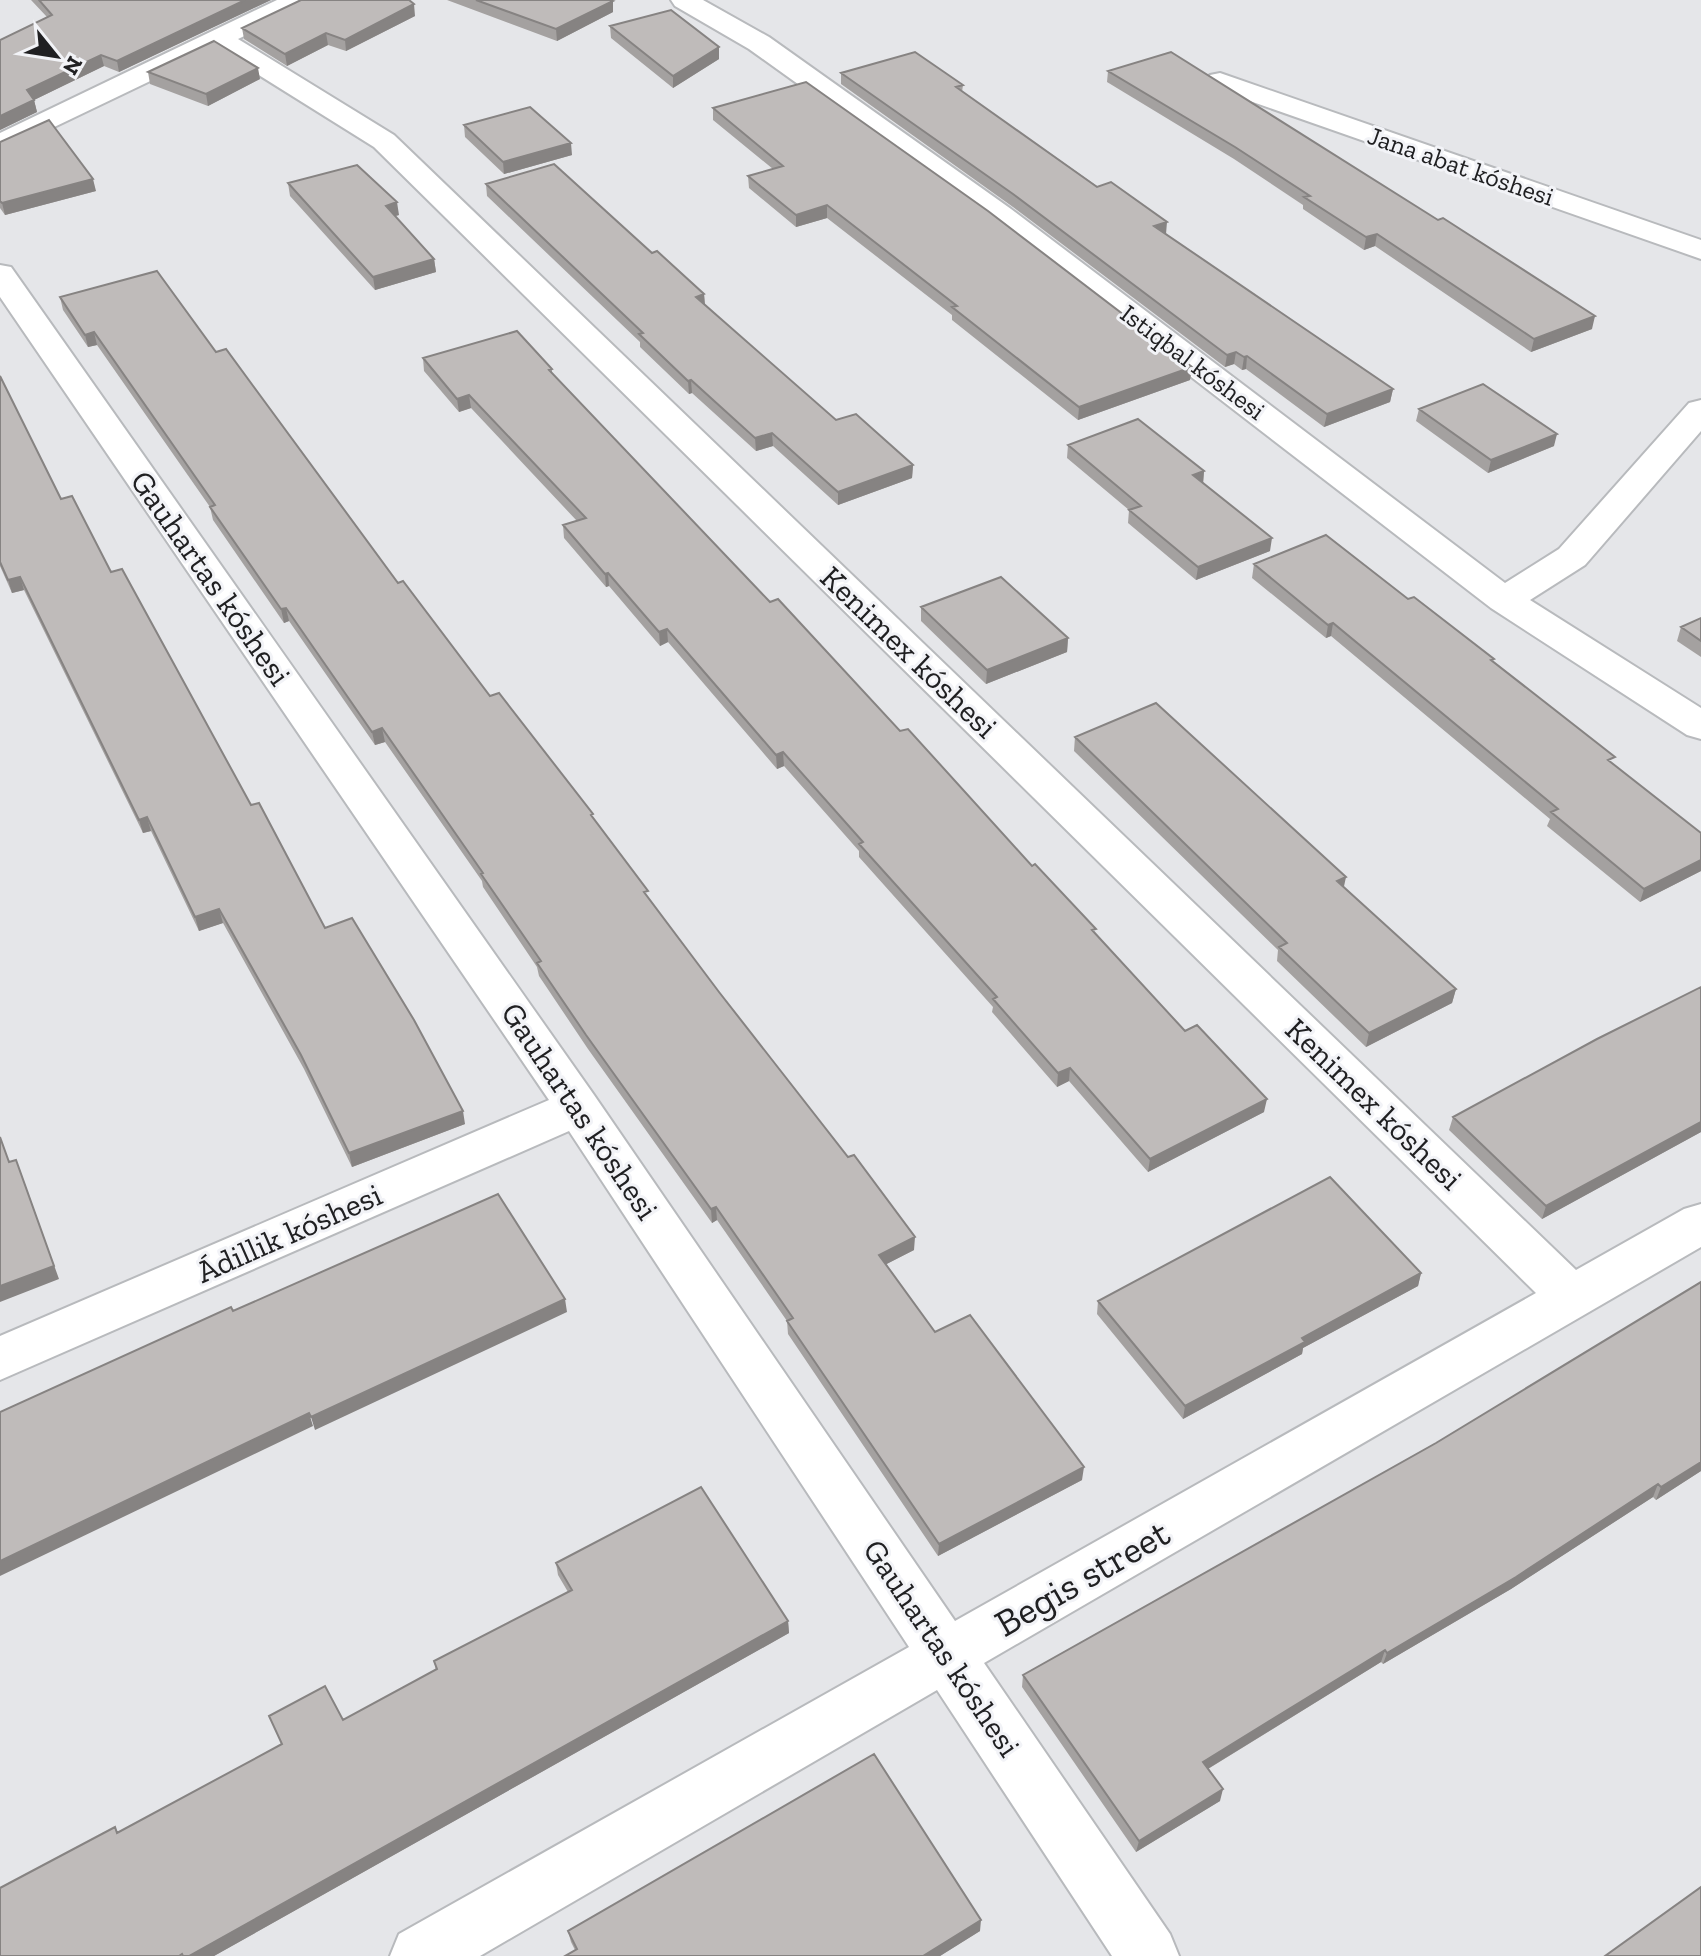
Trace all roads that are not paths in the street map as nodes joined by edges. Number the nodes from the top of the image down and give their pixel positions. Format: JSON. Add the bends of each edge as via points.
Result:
{"nodes":[{"id":1,"x":298,"y":0,"type":"edge"},
{"id":2,"x":684,"y":0,"type":"edge"},
{"id":3,"x":219,"y":39,"type":"junction"},
{"id":4,"x":1220,"y":81,"type":"edge"},
{"id":5,"x":0,"y":144,"type":"edge"},
{"id":6,"x":1701,"y":250,"type":"edge"},
{"id":7,"x":0,"y":274,"type":"edge"},
{"id":8,"x":1701,"y":410,"type":"edge"},
{"id":9,"x":1504,"y":600,"type":"junction"},
{"id":10,"x":1701,"y":726,"type":"edge"},
{"id":11,"x":578,"y":1107,"type":"junction"},
{"id":12,"x":1701,"y":1223,"type":"edge"},
{"id":13,"x":1573,"y":1298,"type":"junction"},
{"id":14,"x":0,"y":1359,"type":"edge"},
{"id":15,"x":947,"y":1655,"type":"junction"},
{"id":16,"x":421,"y":1956,"type":"edge"},
{"id":17,"x":1148,"y":1956,"type":"edge"}],
"edges":[{"from":1,"to":3,"type":"street"},
{"from":2,"to":9,"type":"street","name":"Istiqbal kóshesi","via":[[759,43],[1000,215]]},
{"from":3,"to":5,"type":"street"},
{"from":3,"to":13,"type":"street","name":"Kenimex kóshesi","via":[[384,141]]},
{"from":4,"to":6,"type":"street","name":"Jana abat kóshesi"},
{"from":7,"to":11,"type":"street","name":"Gauhartas kóshesi"},
{"from":8,"to":9,"type":"street","via":[[1572,557]]},
{"from":9,"to":10,"type":"street","name":"Istiqbal kóshesi"},
{"from":11,"to":14,"type":"street","name":"Ádillik kóshesi"},
{"from":11,"to":15,"type":"street","name":"Gauhartas kóshesi"},
{"from":12,"to":13,"type":"street","name":"Begis street"},
{"from":13,"to":15,"type":"street","name":"Begis street"},
{"from":15,"to":16,"type":"street","name":"Begis street"},
{"from":15,"to":17,"type":"street","name":"Gauhartas kóshesi"}]}
